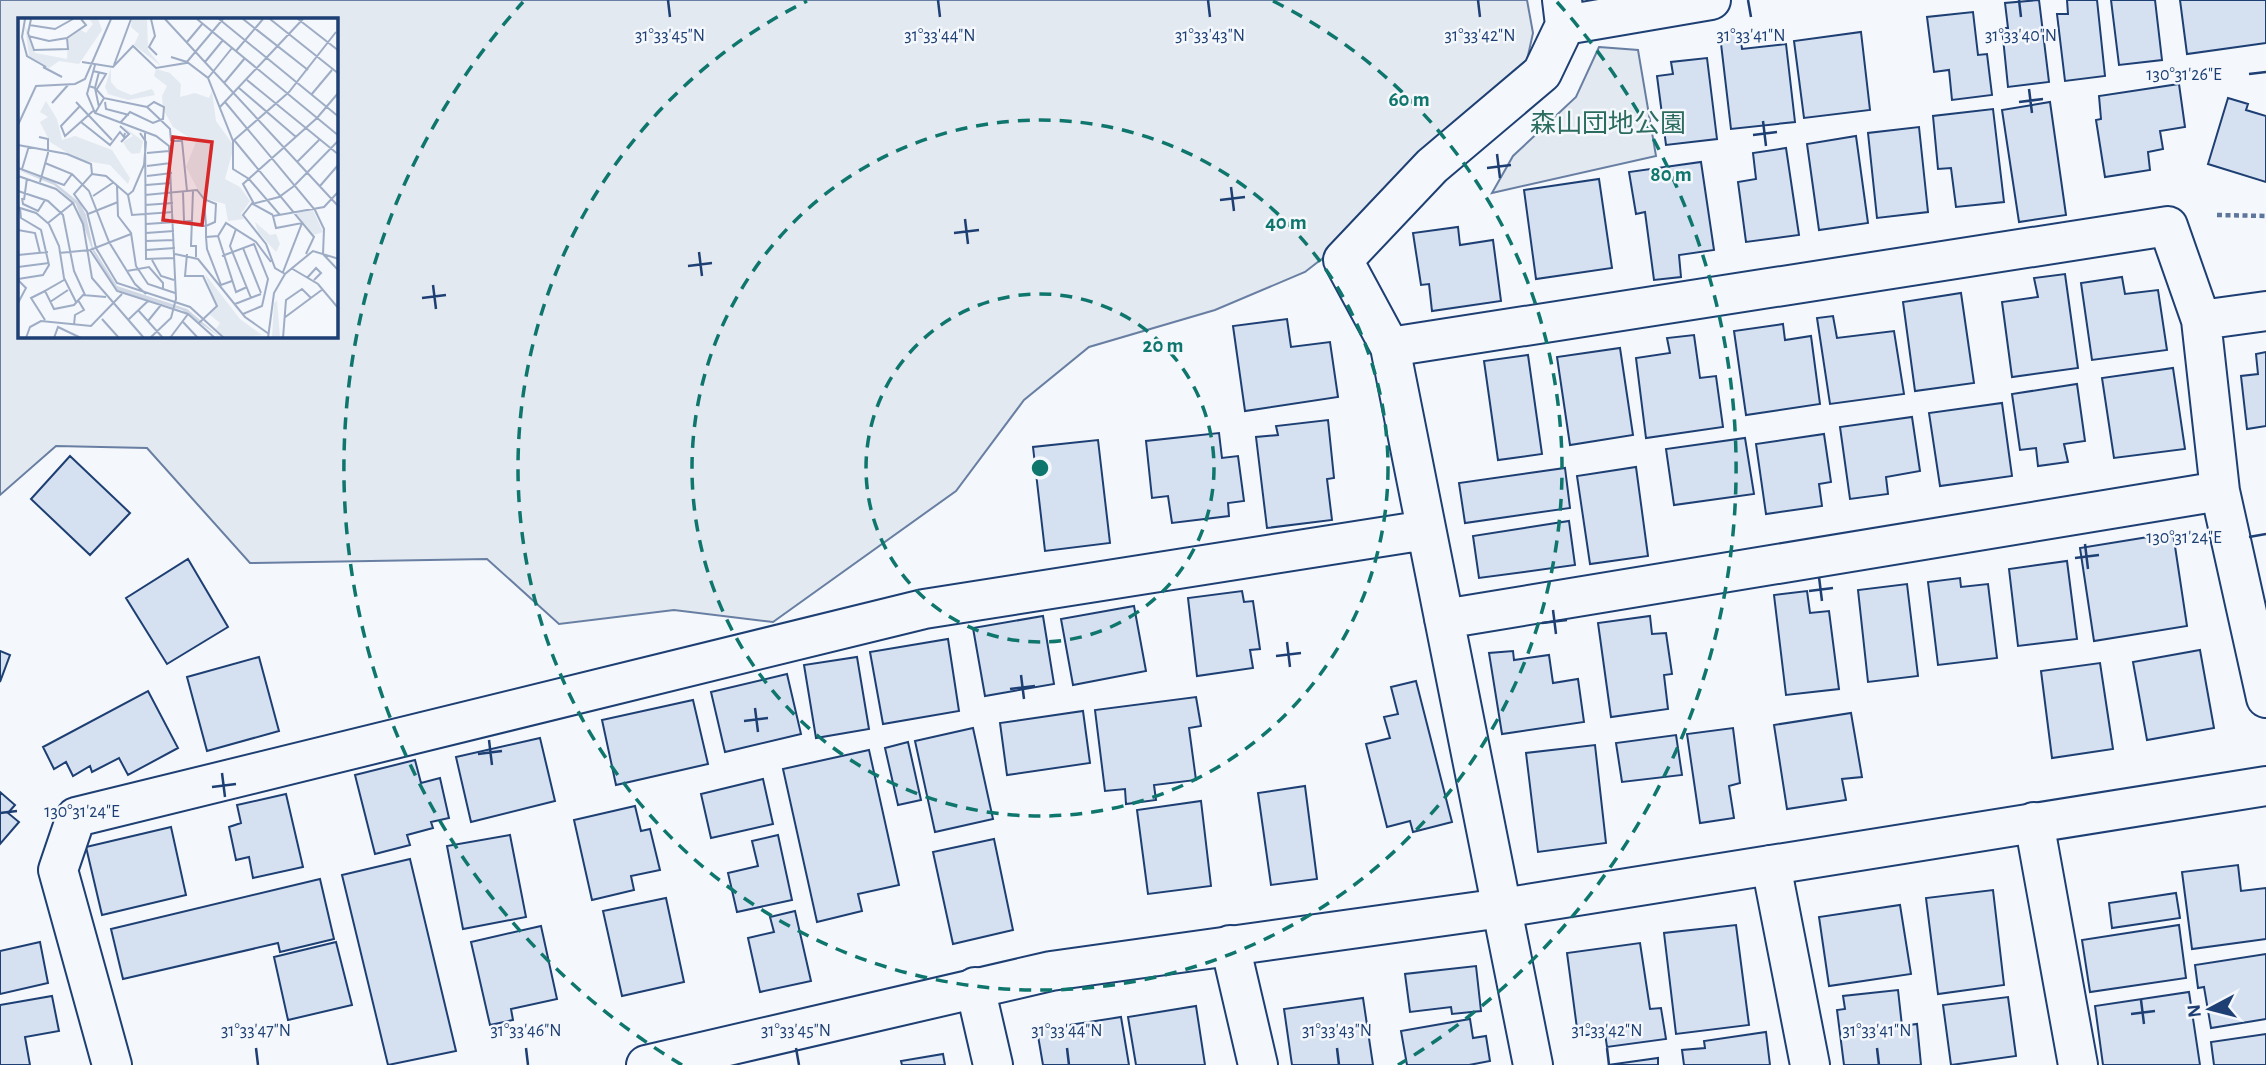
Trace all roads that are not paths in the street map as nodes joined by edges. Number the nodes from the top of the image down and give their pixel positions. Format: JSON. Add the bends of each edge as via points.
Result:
{"nodes":[{"id":1,"x":1711,"y":0,"type":"edge"},
{"id":2,"x":1563,"y":12,"type":"edge"},
{"id":3,"x":2266,"y":311,"type":"edge"},
{"id":4,"x":2201,"y":320,"type":"junction"},
{"id":5,"x":1390,"y":347,"type":"junction"},
{"id":6,"x":2220,"y":491,"type":"junction"},
{"id":7,"x":1426,"y":530,"type":"junction"},
{"id":8,"x":1444,"y":619,"type":"junction"},
{"id":9,"x":2266,"y":698,"type":"edge"},
{"id":10,"x":2266,"y":786,"type":"edge"},
{"id":11,"x":2034,"y":822,"type":"junction"},
{"id":12,"x":1771,"y":864,"type":"junction"},
{"id":13,"x":1502,"y":908,"type":"junction"},
{"id":14,"x":1230,"y":945,"type":"junction"},
{"id":15,"x":975,"y":987,"type":"junction"},
{"id":16,"x":725,"y":1056,"type":"edge"},
{"id":17,"x":112,"y":1065,"type":"edge"},
{"id":18,"x":646,"y":1065,"type":"edge"},
{"id":19,"x":993,"y":1065,"type":"edge"},
{"id":20,"x":1258,"y":1065,"type":"edge"},
{"id":21,"x":1533,"y":1065,"type":"edge"},
{"id":22,"x":1810,"y":1065,"type":"edge"},
{"id":23,"x":2078,"y":1065,"type":"edge"}],
"edges":[{"from":1,"to":2,"type":"street"},
{"from":2,"to":5,"type":"street","via":[[1542,73],[1432,166],[1343,260]]},
{"from":3,"to":4,"type":"street"},
{"from":4,"to":5,"type":"street","via":[[2168,226]]},
{"from":4,"to":6,"type":"street"},
{"from":5,"to":7,"type":"street"},
{"from":6,"to":8,"type":"street"},
{"from":6,"to":9,"type":"street"},
{"from":7,"to":8,"type":"street"},
{"from":7,"to":17,"type":"street","via":[[924,609],[76,817],[58,870]]},
{"from":8,"to":13,"type":"street"},
{"from":10,"to":11,"type":"street"},
{"from":11,"to":12,"type":"street"},
{"from":11,"to":23,"type":"street"},
{"from":12,"to":13,"type":"street"},
{"from":12,"to":22,"type":"street"},
{"from":13,"to":14,"type":"street"},
{"from":13,"to":21,"type":"street"},
{"from":14,"to":15,"type":"street"},
{"from":14,"to":20,"type":"street"},
{"from":15,"to":16,"type":"street"},
{"from":15,"to":19,"type":"street"},
{"from":16,"to":18,"type":"street"}]}
